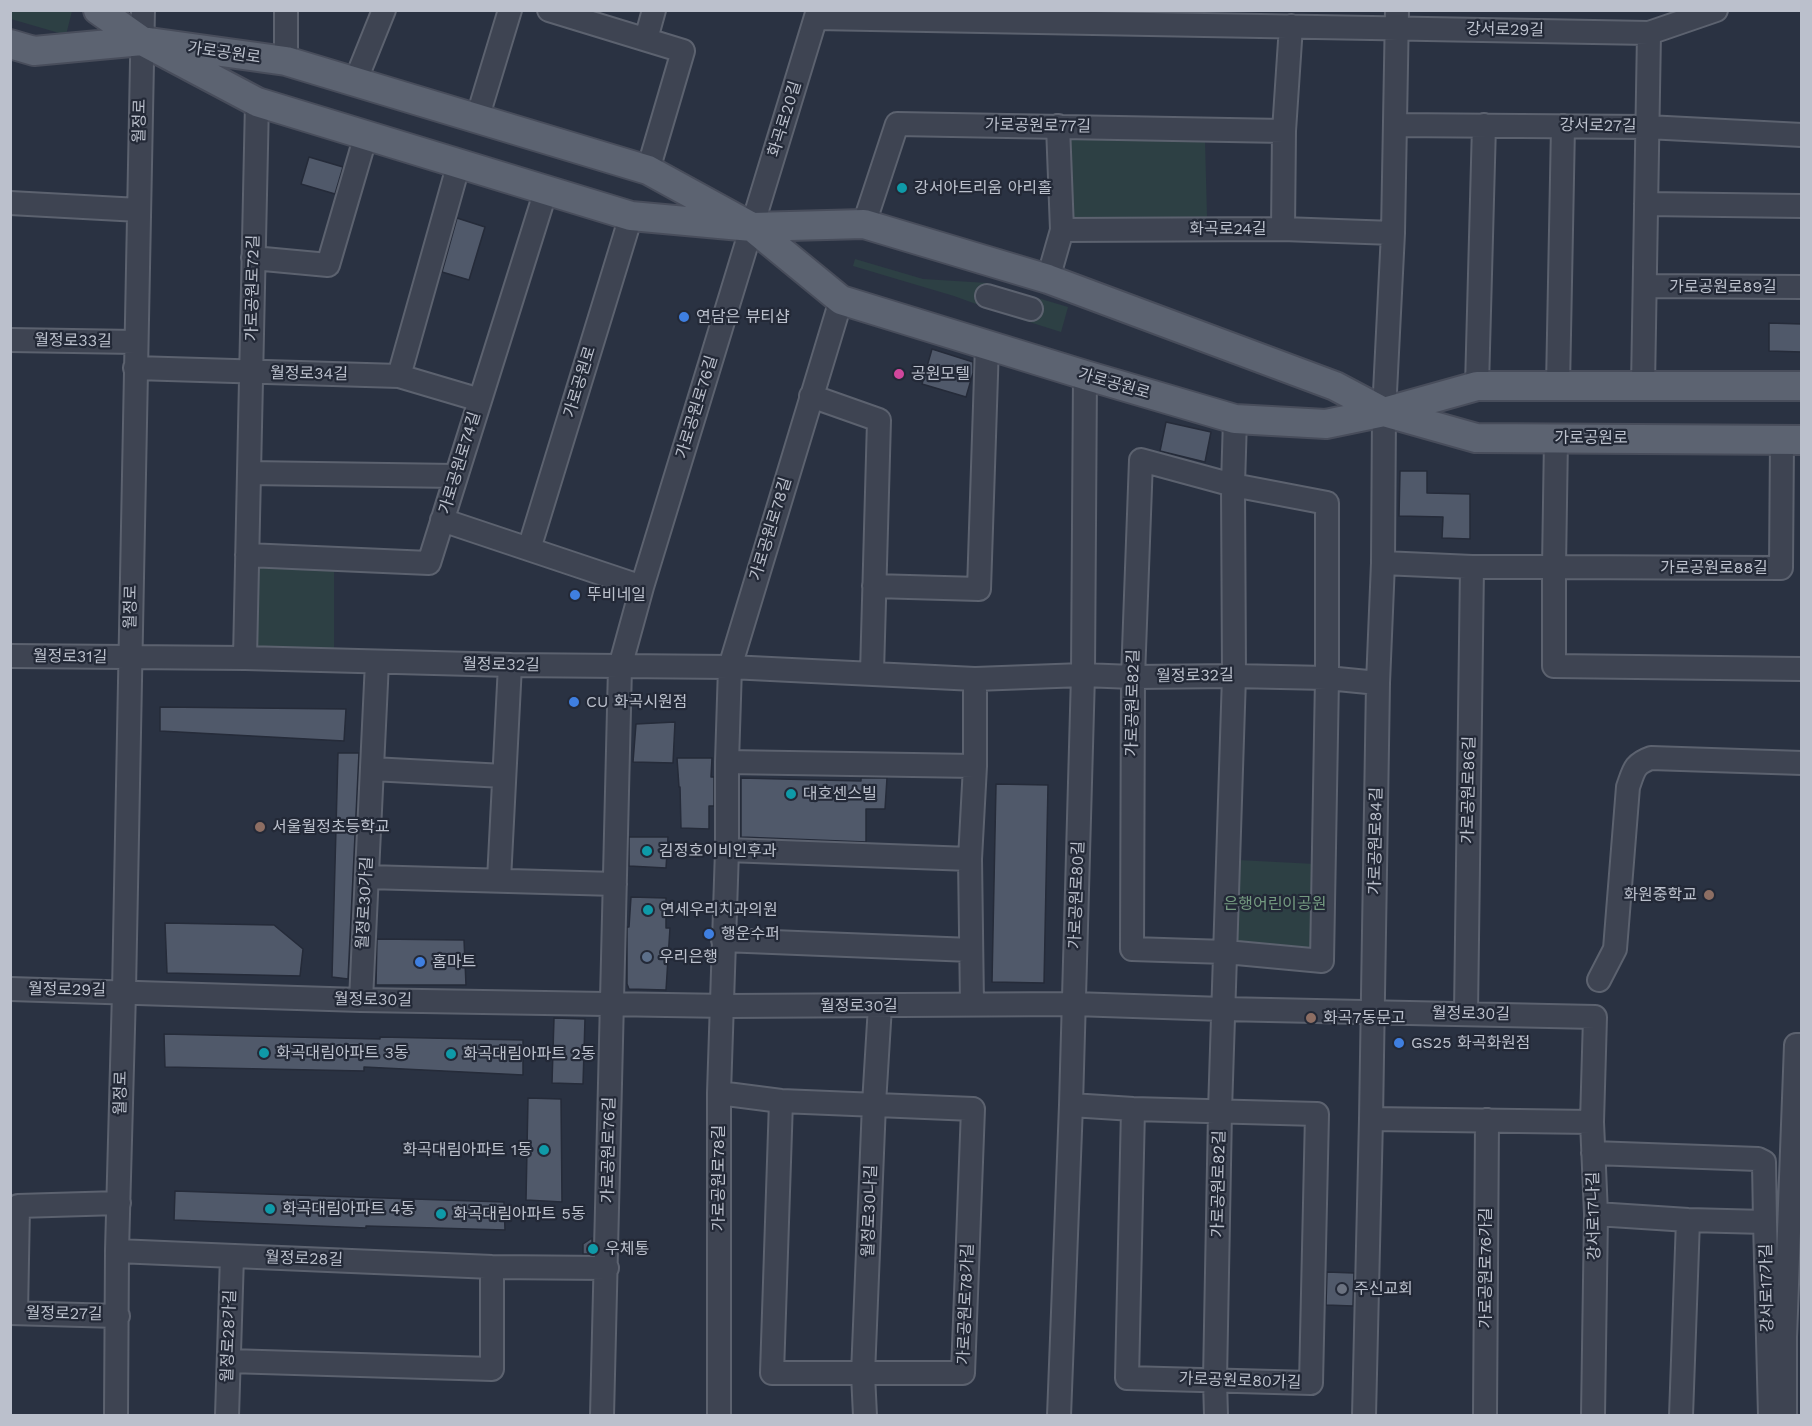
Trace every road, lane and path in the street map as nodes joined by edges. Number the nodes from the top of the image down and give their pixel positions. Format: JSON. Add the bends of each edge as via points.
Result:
{"nodes":[{"id":1,"x":85,"y":10,"type":"edge"},
{"id":2,"x":98,"y":10,"type":"edge"},
{"id":3,"x":142,"y":10,"type":"edge"},
{"id":4,"x":286,"y":10,"type":"edge"},
{"id":5,"x":384,"y":10,"type":"edge"},
{"id":6,"x":510,"y":10,"type":"edge"},
{"id":7,"x":549,"y":10,"type":"edge"},
{"id":8,"x":654,"y":10,"type":"edge"},
{"id":9,"x":1716,"y":10,"type":"edge"},
{"id":10,"x":812,"y":17,"type":"edge"},
{"id":11,"x":1397,"y":19,"type":"edge"},
{"id":12,"x":1291,"y":26,"type":"junction"},
{"id":13,"x":1649,"y":33,"type":"junction"},
{"id":14,"x":646,"y":39,"type":"junction"},
{"id":15,"x":142,"y":41,"type":"junction"},
{"id":16,"x":17,"y":47,"type":"edge"},
{"id":17,"x":285,"y":61,"type":"junction"},
{"id":18,"x":355,"y":82,"type":"junction"},
{"id":19,"x":256,"y":102,"type":"junction"},
{"id":20,"x":477,"y":119,"type":"junction"},
{"id":21,"x":1395,"y":124,"type":"junction"},
{"id":22,"x":1484,"y":125,"type":"junction"},
{"id":23,"x":1058,"y":126,"type":"junction"},
{"id":24,"x":1563,"y":126,"type":"junction"},
{"id":25,"x":1647,"y":127,"type":"junction"},
{"id":26,"x":1284,"y":130,"type":"junction"},
{"id":27,"x":366,"y":135,"type":"junction"},
{"id":28,"x":1802,"y":135,"type":"edge"},
{"id":29,"x":459,"y":163,"type":"junction"},
{"id":30,"x":648,"y":170,"type":"junction"},
{"id":31,"x":546,"y":190,"type":"junction"},
{"id":32,"x":10,"y":203,"type":"edge"},
{"id":33,"x":1646,"y":204,"type":"junction"},
{"id":34,"x":1802,"y":206,"type":"edge"},
{"id":35,"x":138,"y":210,"type":"junction"},
{"id":36,"x":631,"y":216,"type":"junction"},
{"id":37,"x":864,"y":224,"type":"junction"},
{"id":38,"x":752,"y":227,"type":"junction"},
{"id":39,"x":1283,"y":229,"type":"junction"},
{"id":40,"x":1062,"y":230,"type":"junction"},
{"id":41,"x":1393,"y":233,"type":"junction"},
{"id":42,"x":253,"y":258,"type":"junction"},
{"id":43,"x":1645,"y":286,"type":"junction"},
{"id":44,"x":1802,"y":287,"type":"edge"},
{"id":45,"x":987,"y":296,"type":"dead end"},
{"id":46,"x":841,"y":300,"type":"junction"},
{"id":47,"x":1035,"y":302,"type":"junction"},
{"id":48,"x":10,"y":340,"type":"edge"},
{"id":49,"x":136,"y":342,"type":"junction"},
{"id":50,"x":987,"y":345,"type":"junction"},
{"id":51,"x":135,"y":368,"type":"junction"},
{"id":52,"x":251,"y":372,"type":"junction"},
{"id":53,"x":1085,"y":375,"type":"junction"},
{"id":54,"x":399,"y":376,"type":"junction"},
{"id":55,"x":1477,"y":386,"type":"junction"},
{"id":56,"x":1558,"y":386,"type":"junction"},
{"id":57,"x":1643,"y":386,"type":"junction"},
{"id":58,"x":1802,"y":386,"type":"edge"},
{"id":59,"x":811,"y":396,"type":"junction"},
{"id":60,"x":480,"y":400,"type":"junction"},
{"id":61,"x":1384,"y":412,"type":"junction"},
{"id":62,"x":1235,"y":419,"type":"junction"},
{"id":63,"x":1556,"y":438,"type":"junction"},
{"id":64,"x":1792,"y":440,"type":"edge"},
{"id":65,"x":249,"y":473,"type":"junction"},
{"id":66,"x":456,"y":476,"type":"junction"},
{"id":67,"x":1233,"y":484,"type":"junction"},
{"id":68,"x":442,"y":520,"type":"junction"},
{"id":69,"x":529,"y":549,"type":"junction"},
{"id":70,"x":247,"y":555,"type":"junction"},
{"id":71,"x":1383,"y":563,"type":"junction"},
{"id":72,"x":1472,"y":567,"type":"junction"},
{"id":73,"x":1554,"y":567,"type":"junction"},
{"id":74,"x":874,"y":586,"type":"junction"},
{"id":75,"x":642,"y":587,"type":"junction"},
{"id":76,"x":10,"y":656,"type":"edge"},
{"id":77,"x":130,"y":658,"type":"junction"},
{"id":78,"x":245,"y":658,"type":"junction"},
{"id":79,"x":377,"y":662,"type":"junction"},
{"id":80,"x":510,"y":666,"type":"junction"},
{"id":81,"x":621,"y":667,"type":"junction"},
{"id":82,"x":730,"y":667,"type":"junction"},
{"id":83,"x":1802,"y":669,"type":"edge"},
{"id":84,"x":872,"y":673,"type":"junction"},
{"id":85,"x":1083,"y":675,"type":"junction"},
{"id":86,"x":1234,"y":676,"type":"junction"},
{"id":87,"x":1133,"y":677,"type":"junction"},
{"id":88,"x":1327,"y":678,"type":"junction"},
{"id":89,"x":975,"y":679,"type":"junction"},
{"id":90,"x":1378,"y":683,"type":"junction"},
{"id":91,"x":727,"y":762,"type":"junction"},
{"id":92,"x":1802,"y":763,"type":"edge"},
{"id":93,"x":975,"y":766,"type":"junction"},
{"id":94,"x":372,"y":769,"type":"junction"},
{"id":95,"x":504,"y":776,"type":"junction"},
{"id":96,"x":727,"y":850,"type":"junction"},
{"id":97,"x":970,"y":860,"type":"junction"},
{"id":98,"x":366,"y":877,"type":"junction"},
{"id":99,"x":499,"y":880,"type":"junction"},
{"id":100,"x":615,"y":884,"type":"junction"},
{"id":101,"x":723,"y":940,"type":"junction"},
{"id":102,"x":971,"y":950,"type":"junction"},
{"id":103,"x":1226,"y":952,"type":"junction"},
{"id":104,"x":1599,"y":980,"type":"dead end"},
{"id":105,"x":10,"y":989,"type":"edge"},
{"id":106,"x":124,"y":992,"type":"junction"},
{"id":107,"x":361,"y":1000,"type":"junction"},
{"id":108,"x":611,"y":1003,"type":"junction"},
{"id":109,"x":972,"y":1004,"type":"junction"},
{"id":110,"x":1074,"y":1004,"type":"junction"},
{"id":111,"x":722,"y":1005,"type":"junction"},
{"id":112,"x":880,"y":1006,"type":"junction"},
{"id":113,"x":1223,"y":1009,"type":"junction"},
{"id":114,"x":1373,"y":1013,"type":"junction"},
{"id":115,"x":1466,"y":1013,"type":"junction"},
{"id":116,"x":1595,"y":1017,"type":"joint"},
{"id":117,"x":1802,"y":1045,"type":"edge"},
{"id":118,"x":719,"y":1093,"type":"junction"},
{"id":119,"x":781,"y":1101,"type":"junction"},
{"id":120,"x":874,"y":1104,"type":"junction"},
{"id":121,"x":1071,"y":1105,"type":"junction"},
{"id":122,"x":1133,"y":1109,"type":"junction"},
{"id":123,"x":1220,"y":1111,"type":"junction"},
{"id":124,"x":1371,"y":1119,"type":"junction"},
{"id":125,"x":1487,"y":1120,"type":"junction"},
{"id":126,"x":1592,"y":1122,"type":"junction"},
{"id":127,"x":1593,"y":1153,"type":"junction"},
{"id":128,"x":119,"y":1203,"type":"junction"},
{"id":129,"x":1596,"y":1214,"type":"junction"},
{"id":130,"x":1688,"y":1220,"type":"junction"},
{"id":131,"x":1765,"y":1222,"type":"junction"},
{"id":132,"x":117,"y":1251,"type":"junction"},
{"id":133,"x":232,"y":1256,"type":"junction"},
{"id":134,"x":492,"y":1267,"type":"junction"},
{"id":135,"x":607,"y":1268,"type":"junction"},
{"id":136,"x":13,"y":1313,"type":"edge"},
{"id":137,"x":118,"y":1316,"type":"junction"},
{"id":138,"x":229,"y":1361,"type":"junction"},
{"id":139,"x":863,"y":1374,"type":"junction"},
{"id":140,"x":1215,"y":1380,"type":"junction"},
{"id":141,"x":116,"y":1416,"type":"edge"},
{"id":142,"x":227,"y":1416,"type":"edge"},
{"id":143,"x":602,"y":1416,"type":"edge"},
{"id":144,"x":719,"y":1416,"type":"edge"},
{"id":145,"x":865,"y":1416,"type":"edge"},
{"id":146,"x":1059,"y":1416,"type":"edge"},
{"id":147,"x":1216,"y":1416,"type":"edge"},
{"id":148,"x":1364,"y":1416,"type":"edge"},
{"id":149,"x":1485,"y":1416,"type":"edge"},
{"id":150,"x":1593,"y":1416,"type":"edge"},
{"id":151,"x":1680,"y":1416,"type":"edge"},
{"id":152,"x":1770,"y":1416,"type":"edge"},
{"id":153,"x":1785,"y":1416,"type":"edge"}],
"edges":[{"from":1,"to":16,"type":"main road","via":[[90,24],[80,40],[68,45]]},
{"from":2,"to":15,"type":"main road","name":"가로공원로"},
{"from":3,"to":15,"type":"street","name":"월정로"},
{"from":4,"to":17,"type":"street"},
{"from":5,"to":18,"type":"street"},
{"from":6,"to":20,"type":"street"},
{"from":7,"to":14,"type":"street"},
{"from":8,"to":14,"type":"street"},
{"from":9,"to":13,"type":"street","name":"강서로29길"},
{"from":10,"to":12,"type":"street","name":"강서로29길"},
{"from":10,"to":38,"type":"street","name":"화곡로20길"},
{"from":11,"to":12,"type":"street","name":"강서로29길"},
{"from":11,"to":13,"type":"street","name":"강서로29길"},
{"from":11,"to":21,"type":"street"},
{"from":12,"to":26,"type":"street"},
{"from":13,"to":25,"type":"street","name":"가로공원로89길"},
{"from":14,"to":30,"type":"street","via":[[683,51]]},
{"from":15,"to":16,"type":"main road","name":"가로공원로"},
{"from":15,"to":17,"type":"main road","name":"가로공원로"},
{"from":15,"to":19,"type":"main road","name":"가로공원로"},
{"from":15,"to":35,"type":"street","name":"월정로"},
{"from":17,"to":18,"type":"main road","name":"가로공원로"},
{"from":17,"to":19,"type":"main road","via":[[248,62],[230,72],[236,86]]},
{"from":18,"to":20,"type":"main road","name":"가로공원로"},
{"from":19,"to":27,"type":"main road","name":"가로공원로"},
{"from":19,"to":42,"type":"street","name":"가로공원로72길"},
{"from":20,"to":30,"type":"main road","name":"가로공원로"},
{"from":21,"to":22,"type":"street","name":"강서로27길"},
{"from":21,"to":41,"type":"street"},
{"from":22,"to":24,"type":"street","name":"강서로27길"},
{"from":22,"to":55,"type":"street"},
{"from":23,"to":26,"type":"street","name":"가로공원로77길"},
{"from":23,"to":37,"type":"street","name":"가로공원로77길","via":[[897,124]]},
{"from":23,"to":40,"type":"street"},
{"from":24,"to":25,"type":"street","name":"강서로27길"},
{"from":24,"to":56,"type":"street"},
{"from":25,"to":28,"type":"street","name":"강서로27길"},
{"from":25,"to":33,"type":"street","name":"가로공원로89길"},
{"from":26,"to":39,"type":"street"},
{"from":27,"to":29,"type":"main road","name":"가로공원로"},
{"from":27,"to":42,"type":"street","via":[[328,266]]},
{"from":29,"to":31,"type":"main road","name":"가로공원로"},
{"from":29,"to":54,"type":"street"},
{"from":30,"to":36,"type":"street","via":[[681,195],[681,206],[666,215]]},
{"from":30,"to":38,"type":"main road","name":"가로공원로"},
{"from":31,"to":36,"type":"main road","name":"가로공원로"},
{"from":31,"to":60,"type":"street","name":"가로공원로74길"},
{"from":32,"to":35,"type":"street"},
{"from":33,"to":34,"type":"street"},
{"from":33,"to":43,"type":"street","name":"가로공원로89길"},
{"from":35,"to":49,"type":"street","name":"월정로"},
{"from":36,"to":38,"type":"main road","name":"가로공원로"},
{"from":36,"to":69,"type":"street","name":"가로공원로"},
{"from":37,"to":38,"type":"main road","name":"가로공원로"},
{"from":37,"to":47,"type":"main road","name":"가로공원로"},
{"from":38,"to":46,"type":"main road","name":"가로공원로"},
{"from":38,"to":75,"type":"street","name":"가로공원로76길"},
{"from":39,"to":40,"type":"street","name":"화곡로24길"},
{"from":39,"to":41,"type":"street","name":"화곡로24길"},
{"from":40,"to":47,"type":"street"},
{"from":41,"to":61,"type":"street"},
{"from":42,"to":52,"type":"street","name":"가로공원로72길"},
{"from":43,"to":44,"type":"street","name":"가로공원로89길"},
{"from":43,"to":57,"type":"street","name":"가로공원로89길"},
{"from":45,"to":47,"type":"street"},
{"from":46,"to":50,"type":"main road","name":"가로공원로"},
{"from":46,"to":59,"type":"street","name":"가로공원로78길"},
{"from":47,"to":61,"type":"main road","name":"가로공원로","via":[[1335,386]]},
{"from":48,"to":49,"type":"street","name":"월정로33길"},
{"from":49,"to":51,"type":"street","name":"월정로"},
{"from":50,"to":53,"type":"main road","name":"가로공원로"},
{"from":50,"to":74,"type":"street","via":[[979,590]]},
{"from":51,"to":52,"type":"street","name":"월정로34길"},
{"from":51,"to":77,"type":"street","name":"월정로"},
{"from":52,"to":54,"type":"street","name":"월정로34길"},
{"from":52,"to":65,"type":"street","name":"가로공원로72길"},
{"from":53,"to":62,"type":"main road","name":"가로공원로"},
{"from":53,"to":85,"type":"street","name":"가로공원로80길"},
{"from":54,"to":60,"type":"street","name":"월정로34길"},
{"from":55,"to":56,"type":"main road","name":"가로공원로"},
{"from":55,"to":61,"type":"main road","name":"가로공원로"},
{"from":56,"to":57,"type":"main road","name":"가로공원로"},
{"from":57,"to":58,"type":"main road","name":"가로공원로"},
{"from":59,"to":74,"type":"street","via":[[879,420]]},
{"from":59,"to":82,"type":"street","name":"가로공원로78길"},
{"from":60,"to":66,"type":"street","name":"가로공원로74길"},
{"from":61,"to":62,"type":"main road","name":"가로공원로","via":[[1326,424]]},
{"from":61,"to":63,"type":"main road","name":"가로공원로","via":[[1476,438]]},
{"from":61,"to":71,"type":"street","name":"가로공원로84길"},
{"from":62,"to":67,"type":"street","name":"가로공원로82길"},
{"from":63,"to":64,"type":"main road","name":"가로공원로"},
{"from":63,"to":73,"type":"street"},
{"from":64,"to":73,"type":"street","name":"가로공원로88길","via":[[1781,568]]},
{"from":65,"to":66,"type":"street"},
{"from":65,"to":70,"type":"street","name":"가로공원로72길"},
{"from":66,"to":68,"type":"street","name":"가로공원로74길"},
{"from":67,"to":86,"type":"street","name":"가로공원로82길"},
{"from":67,"to":87,"type":"street","name":"가로공원로82길","via":[[1141,459]]},
{"from":67,"to":88,"type":"street","name":"가로공원로82길","via":[[1327,503]]},
{"from":68,"to":69,"type":"street"},
{"from":68,"to":70,"type":"street","name":"가로공원로74길","via":[[429,563]]},
{"from":69,"to":75,"type":"street"},
{"from":70,"to":78,"type":"street","name":"가로공원로72길"},
{"from":71,"to":72,"type":"street"},
{"from":71,"to":90,"type":"street","name":"가로공원로84길"},
{"from":72,"to":73,"type":"street"},
{"from":72,"to":115,"type":"street","name":"가로공원로86길"},
{"from":73,"to":83,"type":"street","via":[[1554,666]]},
{"from":74,"to":84,"type":"street"},
{"from":75,"to":81,"type":"street","name":"가로공원로76길"},
{"from":76,"to":77,"type":"street","name":"월정로31길"},
{"from":77,"to":78,"type":"street","name":"월정로32길"},
{"from":77,"to":106,"type":"street","name":"월정로"},
{"from":78,"to":79,"type":"street","name":"월정로32길"},
{"from":79,"to":80,"type":"street","name":"월정로32길"},
{"from":79,"to":94,"type":"street","name":"월정로30가길"},
{"from":80,"to":81,"type":"street","name":"월정로32길"},
{"from":80,"to":95,"type":"street"},
{"from":81,"to":82,"type":"street","name":"월정로32길"},
{"from":81,"to":100,"type":"street","name":"가로공원로76길"},
{"from":82,"to":84,"type":"street","name":"월정로32길"},
{"from":82,"to":91,"type":"street","name":"가로공원로78길"},
{"from":84,"to":89,"type":"street","name":"월정로32길"},
{"from":85,"to":87,"type":"street","name":"월정로32길"},
{"from":85,"to":89,"type":"street","name":"월정로32길"},
{"from":85,"to":110,"type":"street","name":"가로공원로80길"},
{"from":86,"to":87,"type":"street","name":"월정로32길"},
{"from":86,"to":88,"type":"street","name":"월정로32길"},
{"from":86,"to":103,"type":"street","name":"가로공원로82길"},
{"from":87,"to":103,"type":"street","name":"가로공원로82길","via":[[1132,949]]},
{"from":88,"to":90,"type":"street","name":"월정로32길"},
{"from":88,"to":103,"type":"street","name":"가로공원로82길","via":[[1322,961]]},
{"from":89,"to":93,"type":"street"},
{"from":90,"to":114,"type":"street","name":"가로공원로84길"},
{"from":91,"to":93,"type":"street"},
{"from":91,"to":96,"type":"street","name":"가로공원로78길"},
{"from":92,"to":104,"type":"street","via":[[1651,758],[1640,762],[1628,787],[1615,949]]},
{"from":93,"to":97,"type":"street"},
{"from":94,"to":95,"type":"street"},
{"from":94,"to":98,"type":"street","name":"월정로30가길"},
{"from":95,"to":99,"type":"street"},
{"from":96,"to":97,"type":"street"},
{"from":96,"to":101,"type":"street","name":"가로공원로78길"},
{"from":97,"to":102,"type":"street"},
{"from":98,"to":99,"type":"street"},
{"from":98,"to":107,"type":"street","name":"월정로30가길"},
{"from":99,"to":100,"type":"street"},
{"from":100,"to":108,"type":"street","name":"가로공원로76길"},
{"from":101,"to":102,"type":"street"},
{"from":101,"to":111,"type":"street","name":"가로공원로78길"},
{"from":102,"to":109,"type":"street"},
{"from":103,"to":113,"type":"street","name":"가로공원로82길"},
{"from":105,"to":106,"type":"street","name":"월정로29길"},
{"from":106,"to":107,"type":"street","name":"월정로30길"},
{"from":106,"to":128,"type":"street","name":"월정로"},
{"from":107,"to":108,"type":"street","name":"월정로30길"},
{"from":108,"to":111,"type":"street","name":"월정로30길"},
{"from":108,"to":135,"type":"street","name":"가로공원로76길"},
{"from":109,"to":110,"type":"street","name":"월정로30길"},
{"from":109,"to":112,"type":"street","name":"월정로30길"},
{"from":110,"to":113,"type":"street","name":"월정로30길"},
{"from":110,"to":121,"type":"street","name":"가로공원로80길"},
{"from":111,"to":112,"type":"street","name":"월정로30길"},
{"from":111,"to":118,"type":"street","name":"가로공원로78길"},
{"from":112,"to":120,"type":"street","name":"월정로30나길"},
{"from":113,"to":114,"type":"street","name":"월정로30길"},
{"from":113,"to":123,"type":"street","name":"가로공원로82길"},
{"from":114,"to":115,"type":"street","name":"월정로30길"},
{"from":114,"to":124,"type":"street","name":"가로공원로84길"},
{"from":115,"to":116,"type":"street","name":"월정로30길"},
{"from":116,"to":126,"type":"street","name":"강서로17나길"},
{"from":117,"to":153,"type":"street","via":[[1796,1045]]},
{"from":118,"to":119,"type":"street","name":"가로공원로78가길"},
{"from":118,"to":144,"type":"street","name":"가로공원로78길"},
{"from":119,"to":120,"type":"street","name":"가로공원로78가길"},
{"from":119,"to":139,"type":"street","name":"가로공원로78가길","via":[[772,1373]]},
{"from":120,"to":139,"type":"street","name":"월정로30나길"},
{"from":120,"to":139,"type":"street","name":"가로공원로78가길","via":[[973,1109],[963,1373]]},
{"from":121,"to":122,"type":"street","name":"가로공원로80가길"},
{"from":121,"to":146,"type":"street","name":"가로공원로80길"},
{"from":122,"to":123,"type":"street","name":"가로공원로80가길"},
{"from":122,"to":140,"type":"street","name":"가로공원로80가길","via":[[1127,1378]]},
{"from":123,"to":140,"type":"street","name":"가로공원로82길"},
{"from":123,"to":140,"type":"street","name":"가로공원로80가길","via":[[1317,1114],[1317,1126],[1311,1383]]},
{"from":124,"to":125,"type":"street"},
{"from":124,"to":148,"type":"street","name":"가로공원로84길"},
{"from":125,"to":126,"type":"street"},
{"from":125,"to":149,"type":"street","name":"가로공원로76가길"},
{"from":126,"to":127,"type":"street","name":"강서로17나길"},
{"from":127,"to":129,"type":"street","name":"강서로17나길"},
{"from":127,"to":131,"type":"street","via":[[1764,1162]]},
{"from":128,"to":132,"type":"street","name":"월정로"},
{"from":128,"to":136,"type":"street","via":[[18,1206]]},
{"from":129,"to":130,"type":"street","name":"강서로17가길"},
{"from":129,"to":150,"type":"street","name":"강서로17나길"},
{"from":130,"to":131,"type":"street","name":"강서로17가길"},
{"from":130,"to":151,"type":"street"},
{"from":131,"to":152,"type":"street","name":"강서로17가길"},
{"from":132,"to":133,"type":"street","name":"월정로28길"},
{"from":132,"to":137,"type":"street","name":"월정로"},
{"from":133,"to":134,"type":"street","name":"월정로28길"},
{"from":133,"to":138,"type":"street","name":"월정로28가길"},
{"from":134,"to":135,"type":"street","name":"월정로28길"},
{"from":134,"to":138,"type":"street","via":[[492,1369]]},
{"from":135,"to":143,"type":"street","name":"가로공원로76길"},
{"from":136,"to":137,"type":"street","name":"월정로27길"},
{"from":137,"to":141,"type":"street","name":"월정로"},
{"from":138,"to":142,"type":"street","name":"월정로28가길"},
{"from":139,"to":145,"type":"street","name":"월정로30나길"},
{"from":140,"to":147,"type":"street","name":"가로공원로82길"}]}
